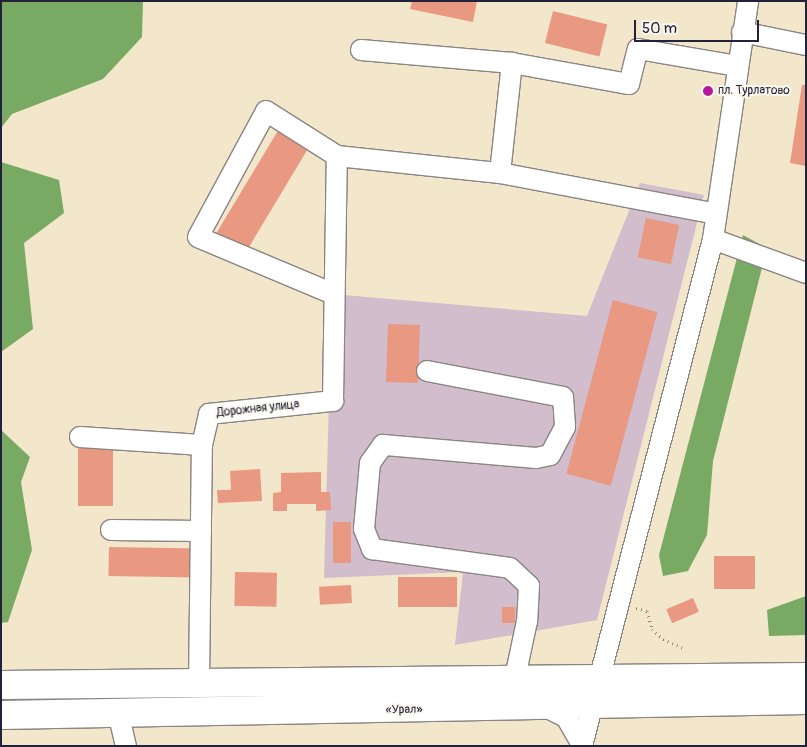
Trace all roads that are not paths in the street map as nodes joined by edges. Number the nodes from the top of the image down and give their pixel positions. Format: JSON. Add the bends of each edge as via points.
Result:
{"nodes":[{"id":1,"x":748,"y":1,"type":"edge"},
{"id":2,"x":742,"y":32,"type":"junction"},
{"id":3,"x":806,"y":45,"type":"edge"},
{"id":4,"x":361,"y":50,"type":"dead end"},
{"id":5,"x":512,"y":63,"type":"junction"},
{"id":6,"x":737,"y":66,"type":"junction"},
{"id":7,"x":337,"y":156,"type":"junction"},
{"id":8,"x":500,"y":173,"type":"junction"},
{"id":9,"x":716,"y":214,"type":"junction"},
{"id":10,"x":713,"y":239,"type":"junction"},
{"id":11,"x":806,"y":272,"type":"edge"},
{"id":12,"x":331,"y":293,"type":"junction"},
{"id":13,"x":427,"y":371,"type":"dead end"},
{"id":14,"x":80,"y":437,"type":"dead end"},
{"id":15,"x":202,"y":445,"type":"junction"},
{"id":16,"x":111,"y":530,"type":"dead end"},
{"id":17,"x":201,"y":532,"type":"junction"},
{"id":18,"x":806,"y":677,"type":"edge"},
{"id":19,"x":514,"y":682,"type":"junction"},
{"id":20,"x":199,"y":683,"type":"junction"},
{"id":21,"x":1,"y":685,"type":"edge"},
{"id":22,"x":597,"y":694,"type":"junction"},
{"id":23,"x":806,"y":700,"type":"edge"},
{"id":24,"x":546,"y":706,"type":"junction"},
{"id":25,"x":118,"y":712,"type":"junction"},
{"id":26,"x":1,"y":715,"type":"edge"},
{"id":27,"x":582,"y":745,"type":"edge"},
{"id":28,"x":126,"y":746,"type":"edge"}],
"edges":[{"from":1,"to":2,"type":"street"},
{"from":2,"to":3,"type":"street"},
{"from":2,"to":6,"type":"street"},
{"from":4,"to":5,"type":"street"},
{"from":5,"to":6,"type":"street","via":[[629,84],[638,49]]},
{"from":5,"to":8,"type":"street"},
{"from":6,"to":9,"type":"street"},
{"from":7,"to":8,"type":"street"},
{"from":7,"to":12,"type":"street","name":"Дорожная улица"},
{"from":7,"to":12,"type":"street","via":[[266,111],[198,237]]},
{"from":8,"to":9,"type":"street"},
{"from":9,"to":10,"type":"street"},
{"from":10,"to":11,"type":"street"},
{"from":10,"to":22,"type":"street"},
{"from":12,"to":15,"type":"street","name":"Дорожная улица","via":[[333,401],[209,414]]},
{"from":13,"to":19,"type":"street","via":[[563,397],[566,427],[550,455],[536,458],[383,445],[370,463],[364,529],[372,549],[510,568],[529,586],[527,621]]},
{"from":14,"to":15,"type":"street"},
{"from":15,"to":17,"type":"street","name":"Дорожная улица"},
{"from":16,"to":17,"type":"street"},
{"from":17,"to":20,"type":"street","name":"Дорожная улица"},
{"from":18,"to":22,"type":"highway","name":"«Урал»"},
{"from":19,"to":20,"type":"highway","name":"«Урал»"},
{"from":19,"to":22,"type":"highway","name":"«Урал»"},
{"from":20,"to":21,"type":"highway","name":"«Урал»"},
{"from":22,"to":23,"type":"highway","name":"«Урал»"},
{"from":22,"to":24,"type":"highway","name":"«Урал»"},
{"from":22,"to":27,"type":"street"},
{"from":24,"to":25,"type":"highway","name":"«Урал»"},
{"from":24,"to":27,"type":"street","via":[[566,717]]},
{"from":25,"to":26,"type":"highway","name":"«Урал»"},
{"from":25,"to":28,"type":"street"}]}
